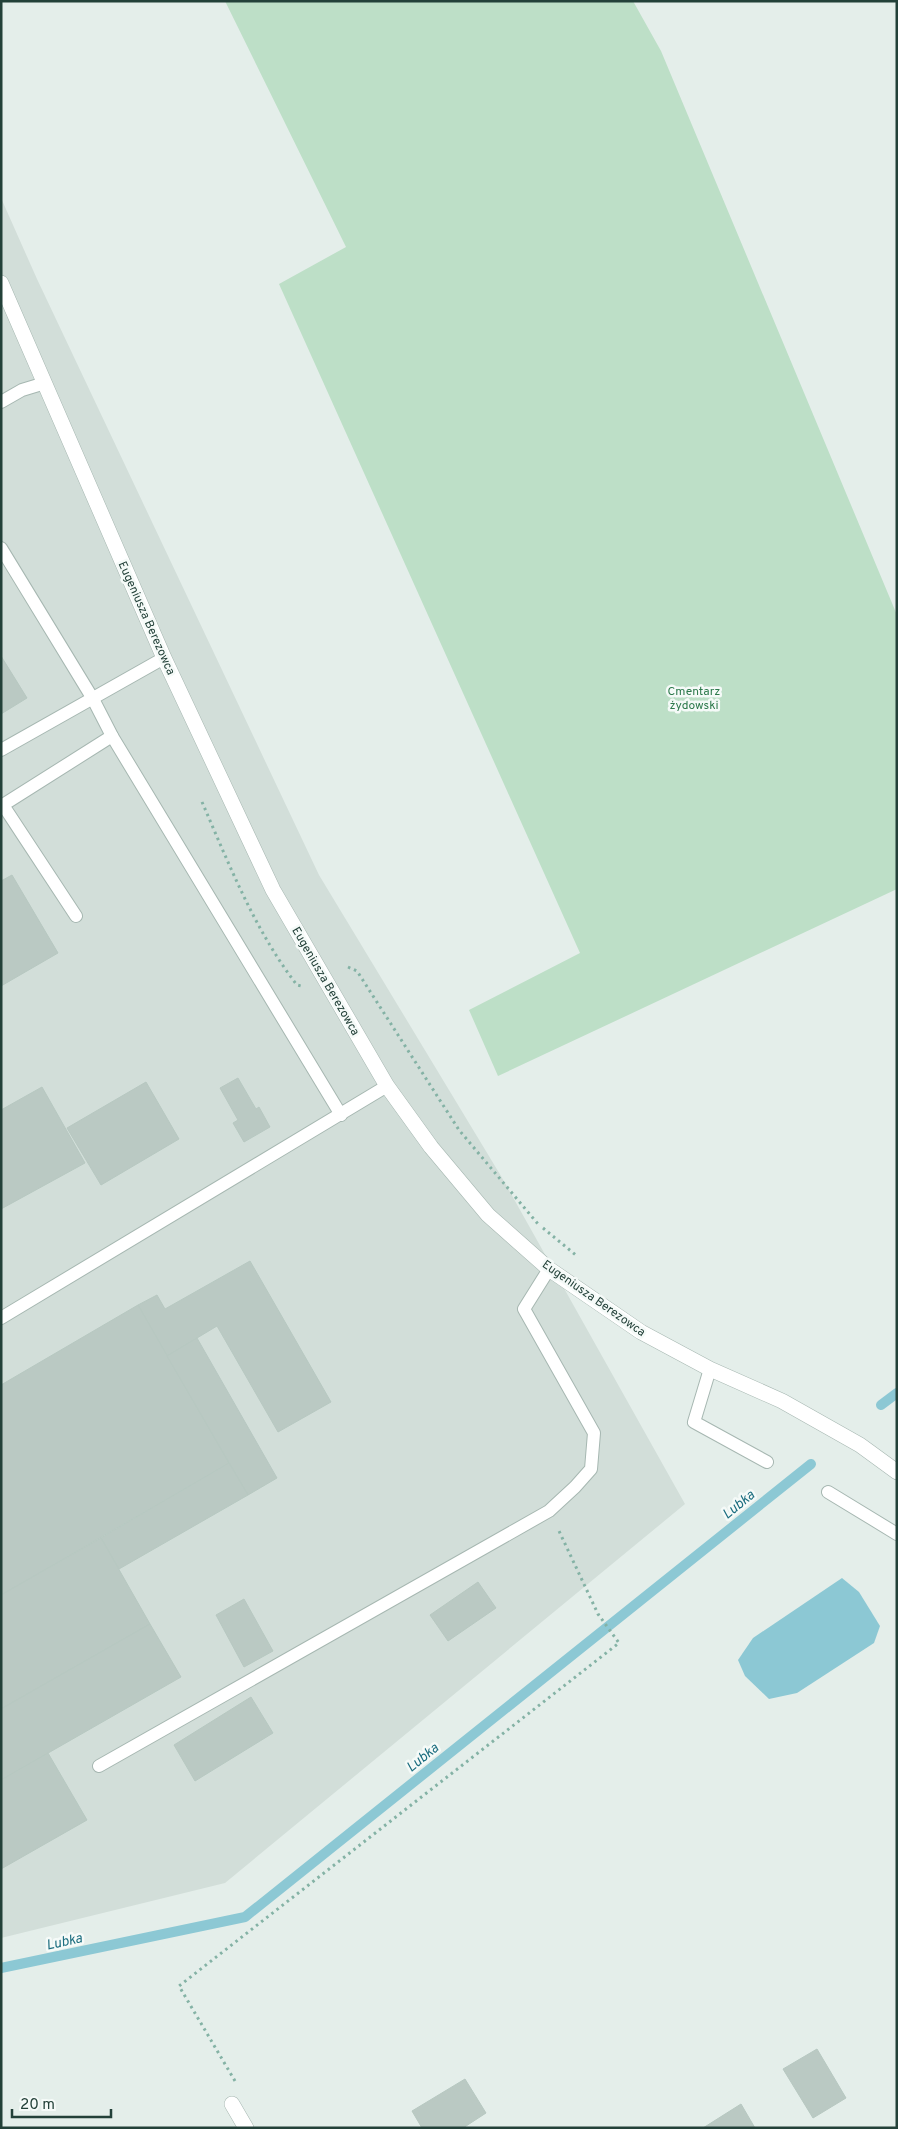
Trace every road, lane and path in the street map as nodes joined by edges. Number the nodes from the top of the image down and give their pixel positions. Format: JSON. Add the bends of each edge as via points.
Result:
{"nodes":[{"id":1,"x":1,"y":283,"type":"edge"},
{"id":2,"x":45,"y":383,"type":"junction"},
{"id":3,"x":1,"y":402,"type":"edge"},
{"id":4,"x":1,"y":548,"type":"edge"},
{"id":5,"x":164,"y":658,"type":"junction"},
{"id":6,"x":93,"y":699,"type":"junction"},
{"id":7,"x":112,"y":736,"type":"junction"},
{"id":8,"x":1,"y":750,"type":"edge"},
{"id":9,"x":198,"y":793,"type":"dead end"},
{"id":10,"x":76,"y":916,"type":"dead end"},
{"id":11,"x":323,"y":975,"type":"junction"},
{"id":12,"x":387,"y":1086,"type":"junction"},
{"id":13,"x":341,"y":1115,"type":"junction"},
{"id":14,"x":581,"y":1259,"type":"dead end"},
{"id":15,"x":549,"y":1269,"type":"junction"},
{"id":16,"x":1,"y":1318,"type":"edge"},
{"id":17,"x":710,"y":1369,"type":"junction"},
{"id":18,"x":767,"y":1462,"type":"dead end"},
{"id":19,"x":897,"y":1472,"type":"edge"},
{"id":20,"x":828,"y":1492,"type":"dead end"},
{"id":21,"x":550,"y":1511,"type":"junction"},
{"id":22,"x":897,"y":1534,"type":"edge"},
{"id":23,"x":99,"y":1766,"type":"dead end"},
{"id":24,"x":232,"y":2104,"type":"joint"},
{"id":25,"x":246,"y":2128,"type":"edge"}],
"edges":[{"from":1,"to":2,"type":"street","name":"Eugeniusza Berezowca"},
{"from":2,"to":3,"type":"lane","via":[[22,390]]},
{"from":2,"to":5,"type":"street","name":"Eugeniusza Berezowca"},
{"from":4,"to":6,"type":"lane"},
{"from":5,"to":6,"type":"lane"},
{"from":5,"to":11,"type":"street","name":"Eugeniusza Berezowca","via":[[273,890]]},
{"from":6,"to":7,"type":"lane"},
{"from":6,"to":8,"type":"lane"},
{"from":7,"to":10,"type":"lane","via":[[3,804]]},
{"from":7,"to":13,"type":"lane"},
{"from":9,"to":11,"type":"path","via":[[228,864],[285,970],[297,985],[305,987]]},
{"from":11,"to":12,"type":"street","name":"Eugeniusza Berezowca"},
{"from":11,"to":14,"type":"path","via":[[336,966],[357,971],[459,1130],[537,1223]]},
{"from":12,"to":13,"type":"lane"},
{"from":12,"to":15,"type":"street","name":"Eugeniusza Berezowca","via":[[431,1147],[488,1214]]},
{"from":13,"to":16,"type":"lane"},
{"from":15,"to":17,"type":"street","name":"Eugeniusza Berezowca","via":[[641,1332]]},
{"from":15,"to":21,"type":"lane","via":[[524,1309],[594,1432],[592,1469]]},
{"from":17,"to":18,"type":"lane","via":[[694,1422]]},
{"from":17,"to":19,"type":"street","name":"Eugeniusza Berezowca","via":[[782,1400],[860,1445]]},
{"from":20,"to":22,"type":"lane"},
{"from":21,"to":23,"type":"lane"},
{"from":21,"to":24,"type":"path","via":[[598,1614],[619,1643],[179,1986],[244,2097]]},
{"from":24,"to":25,"type":"street"}]}
